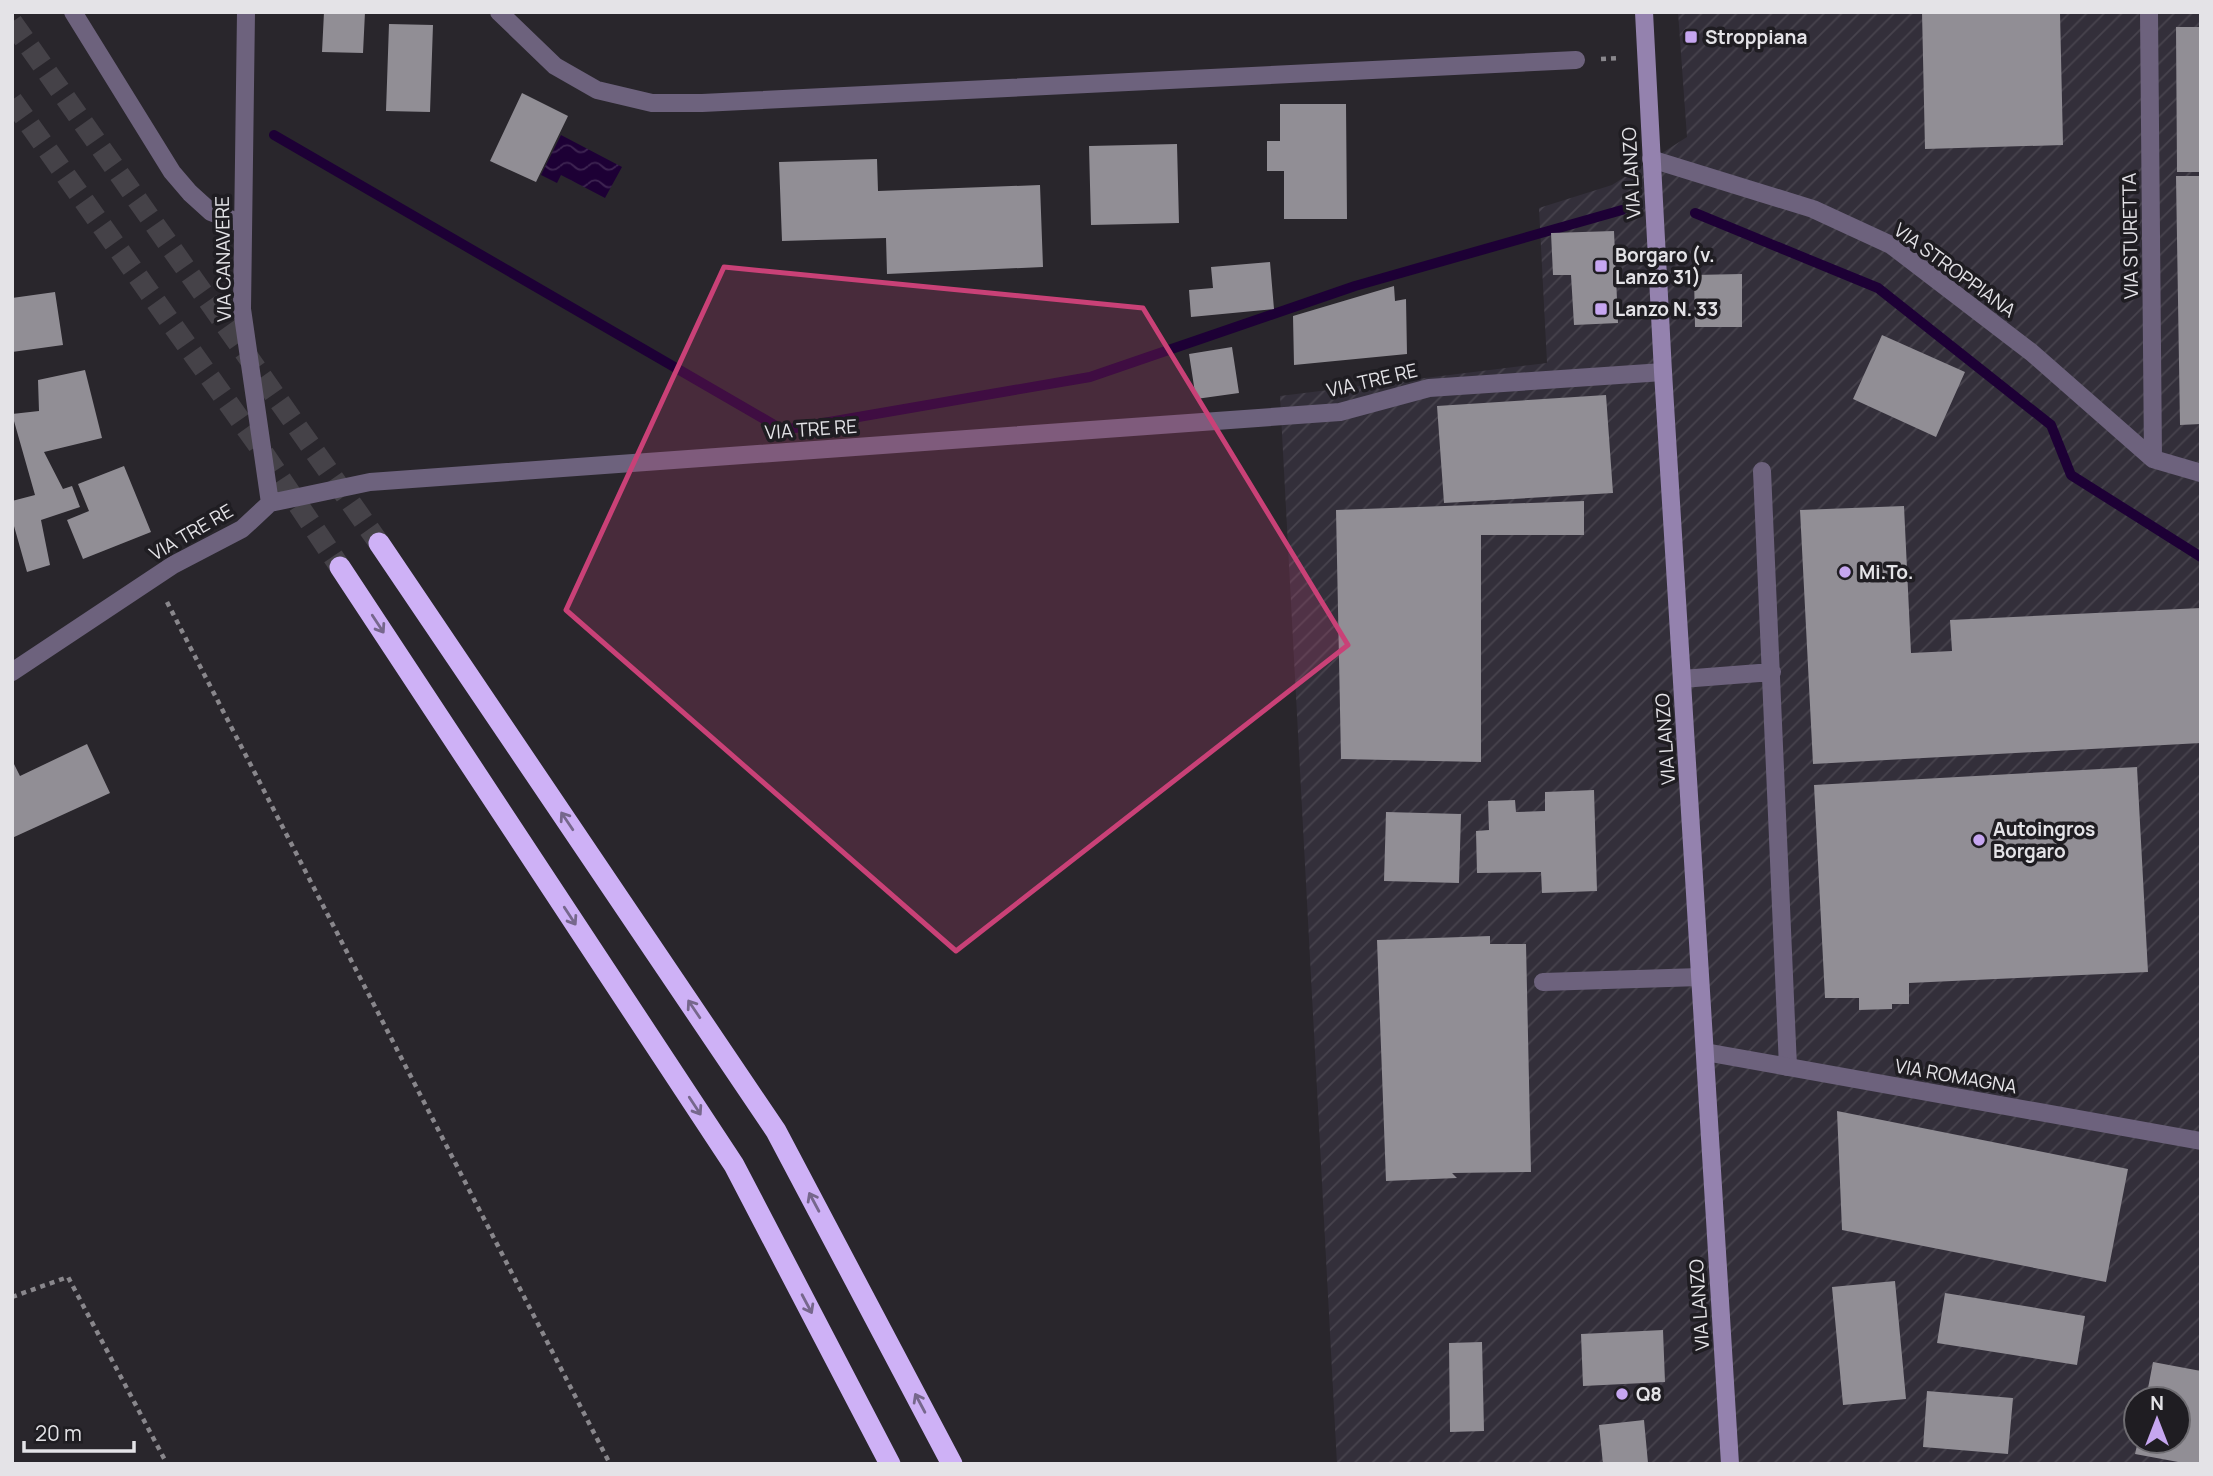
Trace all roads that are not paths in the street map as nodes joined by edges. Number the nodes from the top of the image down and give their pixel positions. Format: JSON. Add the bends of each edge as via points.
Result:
{"nodes":[{"id":1,"x":73,"y":12,"type":"edge"},
{"id":2,"x":246,"y":12,"type":"edge"},
{"id":3,"x":499,"y":12,"type":"edge"},
{"id":4,"x":1644,"y":12,"type":"edge"},
{"id":5,"x":2149,"y":12,"type":"edge"},
{"id":6,"x":1576,"y":60,"type":"road end"},
{"id":7,"x":1651,"y":159,"type":"junction"},
{"id":8,"x":243,"y":224,"type":"junction"},
{"id":9,"x":1663,"y":372,"type":"junction"},
{"id":10,"x":2153,"y":459,"type":"junction"},
{"id":11,"x":1762,"y":471,"type":"dead end"},
{"id":12,"x":2201,"y":473,"type":"edge"},
{"id":13,"x":270,"y":503,"type":"junction"},
{"id":14,"x":379,"y":543,"type":"tunnel mouth"},
{"id":15,"x":340,"y":567,"type":"tunnel mouth"},
{"id":16,"x":12,"y":671,"type":"edge"},
{"id":17,"x":1772,"y":672,"type":"junction"},
{"id":18,"x":1682,"y":679,"type":"junction"},
{"id":19,"x":1700,"y":977,"type":"junction"},
{"id":20,"x":1543,"y":982,"type":"dead end"},
{"id":21,"x":1705,"y":1052,"type":"junction"},
{"id":22,"x":1788,"y":1067,"type":"junction"},
{"id":23,"x":2201,"y":1141,"type":"edge"},
{"id":24,"x":890,"y":1464,"type":"edge"},
{"id":25,"x":952,"y":1464,"type":"edge"},
{"id":26,"x":1730,"y":1464,"type":"edge"}],
"edges":[{"from":1,"to":8,"type":"street","via":[[172,172],[211,212]]},
{"from":2,"to":8,"type":"street","name":"VIA CANAVERE"},
{"from":3,"to":6,"type":"street","via":[[555,66],[597,90],[652,103]]},
{"from":4,"to":7,"type":"street","name":"VIA LANZO"},
{"from":5,"to":10,"type":"street","name":"VIA STURETTA"},
{"from":7,"to":9,"type":"street","name":"VIA LANZO"},
{"from":7,"to":10,"type":"street","name":"VIA STROPPIANA","via":[[1813,209],[1891,245],[2031,352]]},
{"from":8,"to":13,"type":"street","name":"VIA CANAVERE","via":[[242,309]]},
{"from":9,"to":13,"type":"street","name":"VIA TRE RE","via":[[1429,388],[1340,412],[370,482]]},
{"from":9,"to":18,"type":"street","name":"VIA LANZO"},
{"from":10,"to":12,"type":"street","name":"VIA STROPPIANA"},
{"from":11,"to":17,"type":"street"},
{"from":13,"to":16,"type":"street","name":"VIA TRE RE","via":[[242,529],[173,565]]},
{"from":25,"to":14,"type":"highway","one_way":true,"via":[[776,1132]]},
{"from":15,"to":24,"type":"highway","one_way":true,"via":[[734,1166]]},
{"from":17,"to":18,"type":"street"},
{"from":17,"to":22,"type":"street"},
{"from":18,"to":19,"type":"street","name":"VIA LANZO"},
{"from":19,"to":20,"type":"street"},
{"from":19,"to":21,"type":"street","name":"VIA LANZO"},
{"from":21,"to":22,"type":"street","name":"VIA ROMAGNA"},
{"from":21,"to":26,"type":"street","name":"VIA LANZO"},
{"from":22,"to":23,"type":"street","name":"VIA ROMAGNA"}]}
